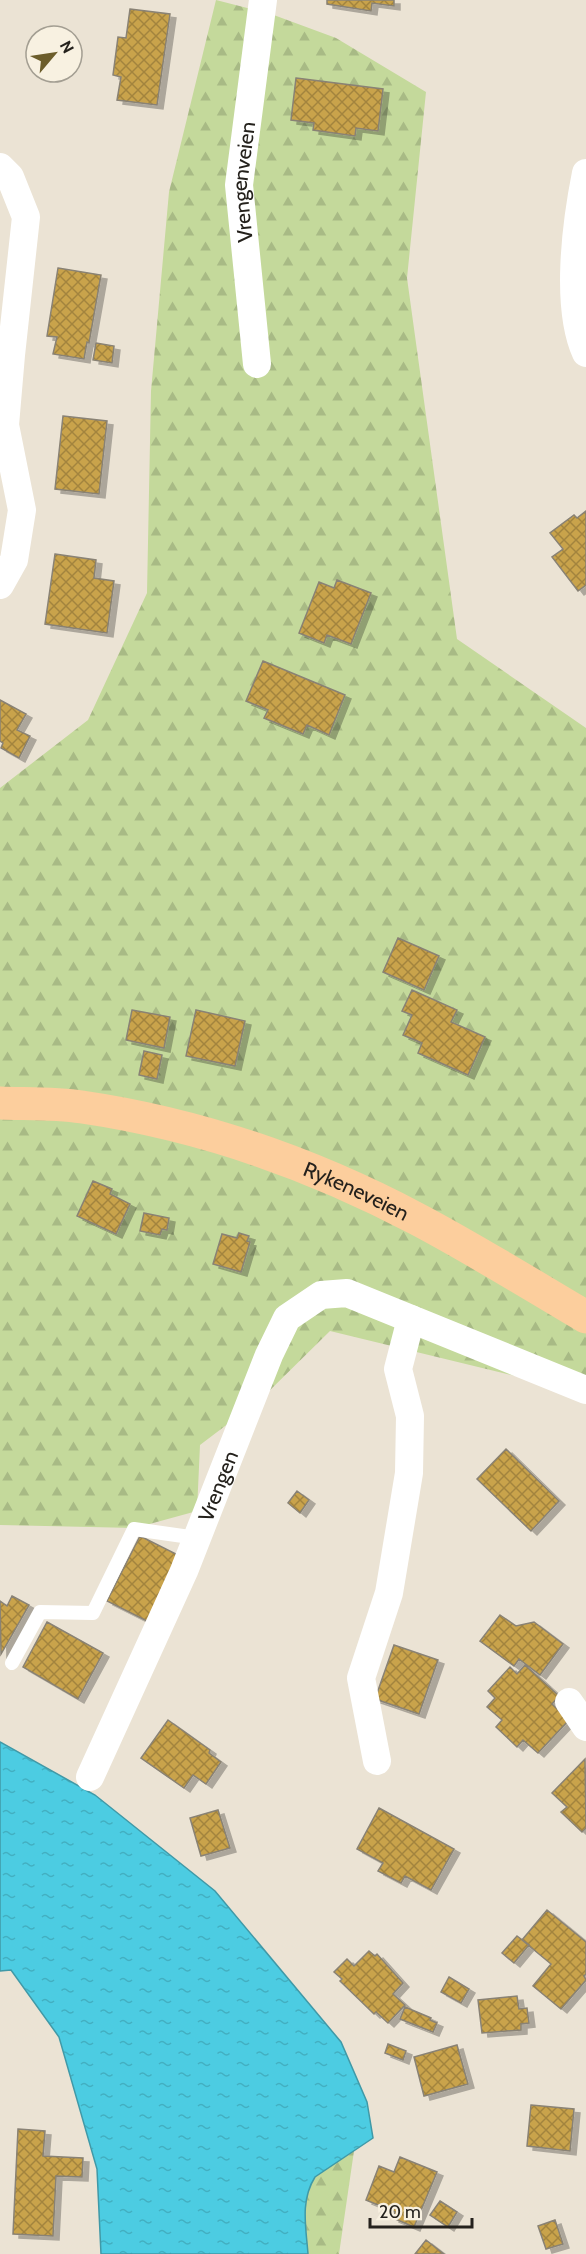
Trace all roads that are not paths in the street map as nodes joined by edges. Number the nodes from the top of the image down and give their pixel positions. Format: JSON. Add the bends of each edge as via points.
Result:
{"nodes":[{"id":1,"x":263,"y":0,"type":"edge"},
{"id":2,"x":0,"y":167,"type":"edge"},
{"id":3,"x":586,"y":173,"type":"edge"},
{"id":4,"x":586,"y":354,"type":"edge"},
{"id":5,"x":257,"y":364,"type":"dead end"},
{"id":6,"x":0,"y":585,"type":"edge"},
{"id":7,"x":0,"y":1103,"type":"edge"},
{"id":8,"x":586,"y":1317,"type":"edge"},
{"id":9,"x":411,"y":1319,"type":"junction"},
{"id":10,"x":586,"y":1390,"type":"edge"},
{"id":11,"x":197,"y":1538,"type":"junction"},
{"id":12,"x":12,"y":1663,"type":"dead end"},
{"id":13,"x":569,"y":1702,"type":"dead end"},
{"id":14,"x":586,"y":1727,"type":"edge"},
{"id":15,"x":377,"y":1761,"type":"dead end"},
{"id":16,"x":90,"y":1777,"type":"dead end"}],
"edges":[{"from":1,"to":5,"type":"street","name":"Vrengenveien","via":[[239,186]]},
{"from":2,"to":6,"type":"street","via":[[10,177],[26,217],[5,425],[22,510],[14,560]]},
{"from":3,"to":4,"type":"street","via":[[573,272],[579,337]]},
{"from":7,"to":8,"type":"main road","name":"Rykeneveien","via":[[79,1106],[146,1118],[317,1172],[417,1219]]},
{"from":9,"to":10,"type":"street","name":"Vrengen"},
{"from":9,"to":11,"type":"street","name":"Vrengen","via":[[346,1293],[321,1295],[287,1318]]},
{"from":9,"to":15,"type":"street","via":[[398,1369],[410,1416],[409,1473],[389,1593],[361,1678]]},
{"from":11,"to":12,"type":"lane","via":[[134,1529],[93,1613],[40,1612]]},
{"from":11,"to":16,"type":"street","name":"Vrengen"},
{"from":13,"to":14,"type":"street"}]}
